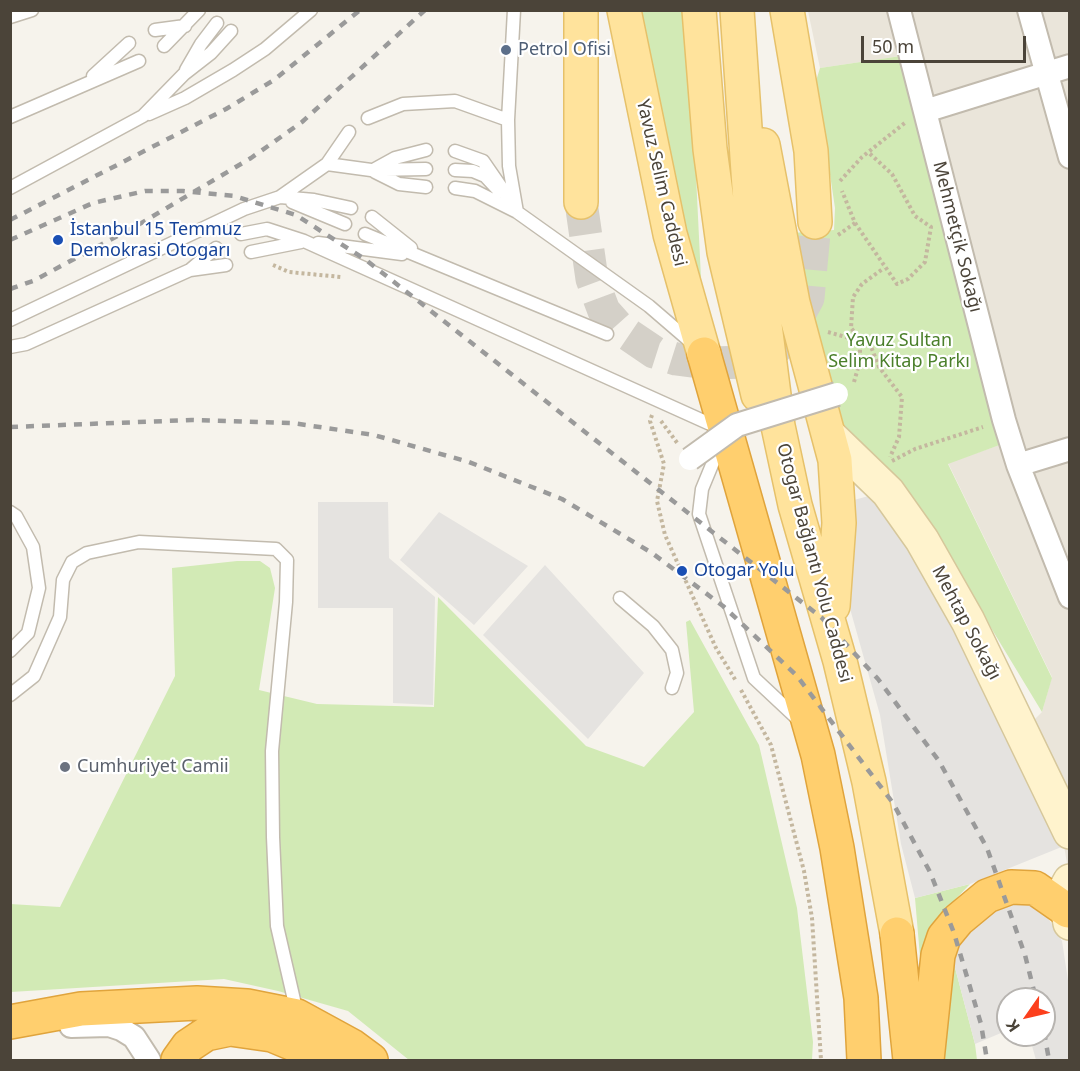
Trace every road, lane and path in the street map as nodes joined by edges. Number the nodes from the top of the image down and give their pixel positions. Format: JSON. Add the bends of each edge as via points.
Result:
{"nodes":[{"id":1,"x":32,"y":10,"type":"edge"},
{"id":2,"x":199,"y":10,"type":"edge"},
{"id":3,"x":311,"y":10,"type":"edge"},
{"id":4,"x":514,"y":10,"type":"edge"},
{"id":5,"x":581,"y":10,"type":"edge"},
{"id":6,"x":624,"y":10,"type":"edge"},
{"id":7,"x":699,"y":10,"type":"edge"},
{"id":8,"x":737,"y":10,"type":"edge"},
{"id":9,"x":786,"y":10,"type":"edge"},
{"id":10,"x":899,"y":10,"type":"edge"},
{"id":11,"x":1029,"y":10,"type":"edge"},
{"id":12,"x":10,"y":17,"type":"edge"},
{"id":13,"x":217,"y":23,"type":"dead end"},
{"id":14,"x":187,"y":26,"type":"junction"},
{"id":15,"x":155,"y":30,"type":"dead end"},
{"id":16,"x":231,"y":31,"type":"dead end"},
{"id":17,"x":129,"y":44,"type":"dead end"},
{"id":18,"x":164,"y":46,"type":"dead end"},
{"id":19,"x":139,"y":61,"type":"dead end"},
{"id":20,"x":1070,"y":66,"type":"edge"},
{"id":21,"x":742,"y":70,"type":"junction"},
{"id":22,"x":1046,"y":72,"type":"junction"},
{"id":23,"x":184,"y":74,"type":"junction"},
{"id":24,"x":86,"y":83,"type":"junction"},
{"id":25,"x":925,"y":111,"type":"junction"},
{"id":26,"x":143,"y":116,"type":"junction"},
{"id":27,"x":10,"y":117,"type":"edge"},
{"id":28,"x":368,"y":118,"type":"dead end"},
{"id":29,"x":508,"y":120,"type":"junction"},
{"id":30,"x":349,"y":132,"type":"dead end"},
{"id":31,"x":426,"y":150,"type":"dead end"},
{"id":32,"x":455,"y":151,"type":"dead end"},
{"id":33,"x":868,"y":152,"type":"junction"},
{"id":34,"x":1070,"y":157,"type":"edge"},
{"id":35,"x":327,"y":164,"type":"junction"},
{"id":36,"x":426,"y":169,"type":"dead end"},
{"id":37,"x":371,"y":170,"type":"junction"},
{"id":38,"x":455,"y":170,"type":"dead end"},
{"id":39,"x":426,"y":187,"type":"dead end"},
{"id":40,"x":455,"y":188,"type":"dead end"},
{"id":41,"x":10,"y":189,"type":"edge"},
{"id":42,"x":280,"y":197,"type":"junction"},
{"id":43,"x":581,"y":202,"type":"tunnel mouth"},
{"id":44,"x":351,"y":208,"type":"dead end"},
{"id":45,"x":518,"y":212,"type":"junction"},
{"id":46,"x":372,"y":217,"type":"dead end"},
{"id":47,"x":855,"y":223,"type":"junction"},
{"id":48,"x":345,"y":224,"type":"dead end"},
{"id":49,"x":822,"y":229,"type":"joint"},
{"id":50,"x":241,"y":234,"type":"dead end"},
{"id":51,"x":365,"y":234,"type":"dead end"},
{"id":52,"x":304,"y":241,"type":"junction"},
{"id":53,"x":216,"y":248,"type":"dead end"},
{"id":54,"x":255,"y":251,"type":"joint"},
{"id":55,"x":421,"y":256,"type":"junction"},
{"id":56,"x":226,"y":265,"type":"dead end"},
{"id":57,"x":884,"y":268,"type":"junction"},
{"id":58,"x":190,"y":270,"type":"junction"},
{"id":59,"x":349,"y":278,"type":"dead end"},
{"id":60,"x":10,"y":320,"type":"edge"},
{"id":61,"x":800,"y":333,"type":"junction"},
{"id":62,"x":607,"y":334,"type":"dead end"},
{"id":63,"x":860,"y":339,"type":"junction"},
{"id":64,"x":10,"y":347,"type":"edge"},
{"id":65,"x":704,"y":354,"type":"junction"},
{"id":66,"x":844,"y":392,"type":"joint"},
{"id":67,"x":1004,"y":420,"type":"junction"},
{"id":68,"x":726,"y":432,"type":"junction"},
{"id":69,"x":830,"y":436,"type":"junction"},
{"id":70,"x":1070,"y":449,"type":"edge"},
{"id":71,"x":883,"y":458,"type":"dead end"},
{"id":72,"x":690,"y":459,"type":"joint"},
{"id":73,"x":1018,"y":465,"type":"junction"},
{"id":74,"x":888,"y":477,"type":"junction"},
{"id":75,"x":795,"y":505,"type":"junction"},
{"id":76,"x":10,"y":512,"type":"edge"},
{"id":77,"x":1070,"y":597,"type":"edge"},
{"id":78,"x":620,"y":598,"type":"dead end"},
{"id":79,"x":10,"y":651,"type":"edge"},
{"id":80,"x":840,"y":661,"type":"junction"},
{"id":81,"x":672,"y":688,"type":"dead end"},
{"id":82,"x":10,"y":696,"type":"edge"},
{"id":83,"x":812,"y":733,"type":"junction"},
{"id":84,"x":1060,"y":787,"type":"edge"},
{"id":85,"x":1070,"y":832,"type":"edge"},
{"id":86,"x":1069,"y":905,"type":"edge"},
{"id":87,"x":897,"y":934,"type":"joint"},
{"id":88,"x":10,"y":1024,"type":"edge"},
{"id":89,"x":297,"y":1029,"type":"junction"},
{"id":90,"x":149,"y":1060,"type":"edge"},
{"id":91,"x":178,"y":1060,"type":"edge"},
{"id":92,"x":332,"y":1060,"type":"edge"},
{"id":93,"x":371,"y":1060,"type":"edge"},
{"id":94,"x":821,"y":1060,"type":"edge"},
{"id":95,"x":864,"y":1060,"type":"edge"},
{"id":96,"x":910,"y":1060,"type":"edge"},
{"id":97,"x":927,"y":1060,"type":"edge"}],
"edges":[{"from":1,"to":12,"type":"lane"},
{"from":2,"to":14,"type":"lane"},
{"from":3,"to":26,"type":"lane","via":[[233,70]]},
{"from":4,"to":29,"type":"lane"},
{"from":5,"to":43,"type":"main road"},
{"from":6,"to":65,"type":"main road","name":"Yavuz Selim Caddesi","via":[[670,234]]},
{"from":7,"to":75,"type":"main road","via":[[710,149],[732,291],[754,382]]},
{"from":8,"to":21,"type":"main road","name":"Otogar Bağlantı Yolu Caddesi"},
{"from":9,"to":49,"type":"main road"},
{"from":10,"to":25,"type":"street","name":"Mehmetçik Sokağı"},
{"from":11,"to":22,"type":"street"},
{"from":13,"to":23,"type":"lane"},
{"from":14,"to":15,"type":"lane"},
{"from":14,"to":18,"type":"lane"},
{"from":16,"to":23,"type":"lane"},
{"from":17,"to":24,"type":"lane"},
{"from":19,"to":24,"type":"lane"},
{"from":20,"to":22,"type":"street"},
{"from":21,"to":61,"type":"main road","via":[[765,150]]},
{"from":21,"to":75,"type":"main road","name":"Otogar Bağlantı Yolu Caddesi","via":[[751,216],[778,426]]},
{"from":22,"to":25,"type":"street"},
{"from":22,"to":34,"type":"street"},
{"from":23,"to":26,"type":"lane"},
{"from":24,"to":27,"type":"lane"},
{"from":25,"to":33,"type":"path"},
{"from":25,"to":67,"type":"street","name":"Mehmetçik Sokağı"},
{"from":26,"to":41,"type":"lane"},
{"from":28,"to":29,"type":"lane","via":[[403,104],[455,101]]},
{"from":29,"to":45,"type":"lane"},
{"from":30,"to":35,"type":"lane"},
{"from":31,"to":37,"type":"lane","via":[[395,158]]},
{"from":32,"to":45,"type":"lane","via":[[483,161]]},
{"from":33,"to":47,"type":"path","via":[[839,183]]},
{"from":33,"to":57,"type":"path","via":[[892,174],[915,216],[931,227],[925,262],[908,279],[897,284]]},
{"from":35,"to":37,"type":"lane"},
{"from":35,"to":42,"type":"lane"},
{"from":36,"to":37,"type":"lane"},
{"from":37,"to":39,"type":"lane","via":[[399,183]]},
{"from":38,"to":45,"type":"lane","via":[[485,176]]},
{"from":40,"to":45,"type":"lane","via":[[475,191]]},
{"from":42,"to":44,"type":"lane"},
{"from":42,"to":48,"type":"lane"},
{"from":42,"to":60,"type":"lane","via":[[244,209]]},
{"from":45,"to":65,"type":"lane","via":[[649,306]]},
{"from":46,"to":55,"type":"lane"},
{"from":47,"to":49,"type":"path","via":[[838,236]]},
{"from":47,"to":57,"type":"path"},
{"from":50,"to":52,"type":"lane","via":[[267,229]]},
{"from":51,"to":55,"type":"lane"},
{"from":52,"to":54,"type":"lane"},
{"from":52,"to":55,"type":"lane"},
{"from":52,"to":68,"type":"lane"},
{"from":53,"to":58,"type":"lane"},
{"from":54,"to":59,"type":"path","via":[[271,265],[289,272]]},
{"from":55,"to":62,"type":"lane"},
{"from":56,"to":58,"type":"lane"},
{"from":57,"to":63,"type":"path","via":[[862,284],[853,297],[851,328]]},
{"from":58,"to":64,"type":"lane","via":[[26,344]]},
{"from":61,"to":63,"type":"path","via":[[818,330]]},
{"from":61,"to":69,"type":"main road"},
{"from":63,"to":66,"type":"path","via":[[860,362]]},
{"from":63,"to":74,"type":"path","via":[[870,344],[879,367],[902,397],[899,437]]},
{"from":65,"to":68,"type":"highway"},
{"from":66,"to":72,"type":"street","bridge":true,"via":[[737,425]]},
{"from":67,"to":73,"type":"street","name":"Mehmetçik Sokağı"},
{"from":67,"to":74,"type":"path","via":[[915,449]]},
{"from":68,"to":83,"type":"highway"},
{"from":68,"to":83,"type":"lane","via":[[702,489],[699,514],[754,678]]},
{"from":69,"to":74,"type":"street","name":"Mehtap Sokağı"},
{"from":69,"to":80,"type":"main road","via":[[839,486],[833,606]]},
{"from":70,"to":73,"type":"street"},
{"from":71,"to":74,"type":"path"},
{"from":72,"to":94,"type":"path","via":[[653,411],[650,421],[664,464],[657,501],[665,535],[716,648],[764,728],[781,780],[812,918]]},
{"from":73,"to":77,"type":"street","name":"Mehmetçik Sokağı"},
{"from":74,"to":84,"type":"street","name":"Mehtap Sokağı"},
{"from":75,"to":80,"type":"main road","name":"Otogar Bağlantı Yolu Caddesi"},
{"from":76,"to":79,"type":"lane","via":[[33,547],[39,588],[28,633]]},
{"from":78,"to":81,"type":"lane","via":[[653,626],[672,650],[677,672]]},
{"from":80,"to":87,"type":"main road","name":"Otogar Bağlantı Yolu Caddesi","via":[[869,782]]},
{"from":82,"to":89,"type":"lane","via":[[34,676],[60,617],[63,580],[72,562],[87,553],[139,542],[276,549],[287,560],[272,742],[273,837],[277,926]]},
{"from":83,"to":95,"type":"highway","via":[[837,848],[861,998]]},
{"from":84,"to":85,"type":"street","name":"Mehtap Sokağı"},
{"from":86,"to":97,"type":"highway","via":[[1035,888],[1011,887],[987,896],[958,920],[944,937],[938,955]]},
{"from":87,"to":96,"type":"highway"},
{"from":88,"to":89,"type":"highway","via":[[81,1009],[181,1003],[247,1006]]},
{"from":88,"to":90,"type":"street","via":[[47,1028],[109,1025],[134,1036]]},
{"from":89,"to":91,"type":"highway","via":[[217,1030],[188,1046]]},
{"from":89,"to":92,"type":"highway"},
{"from":89,"to":93,"type":"highway","via":[[352,1046]]}]}
